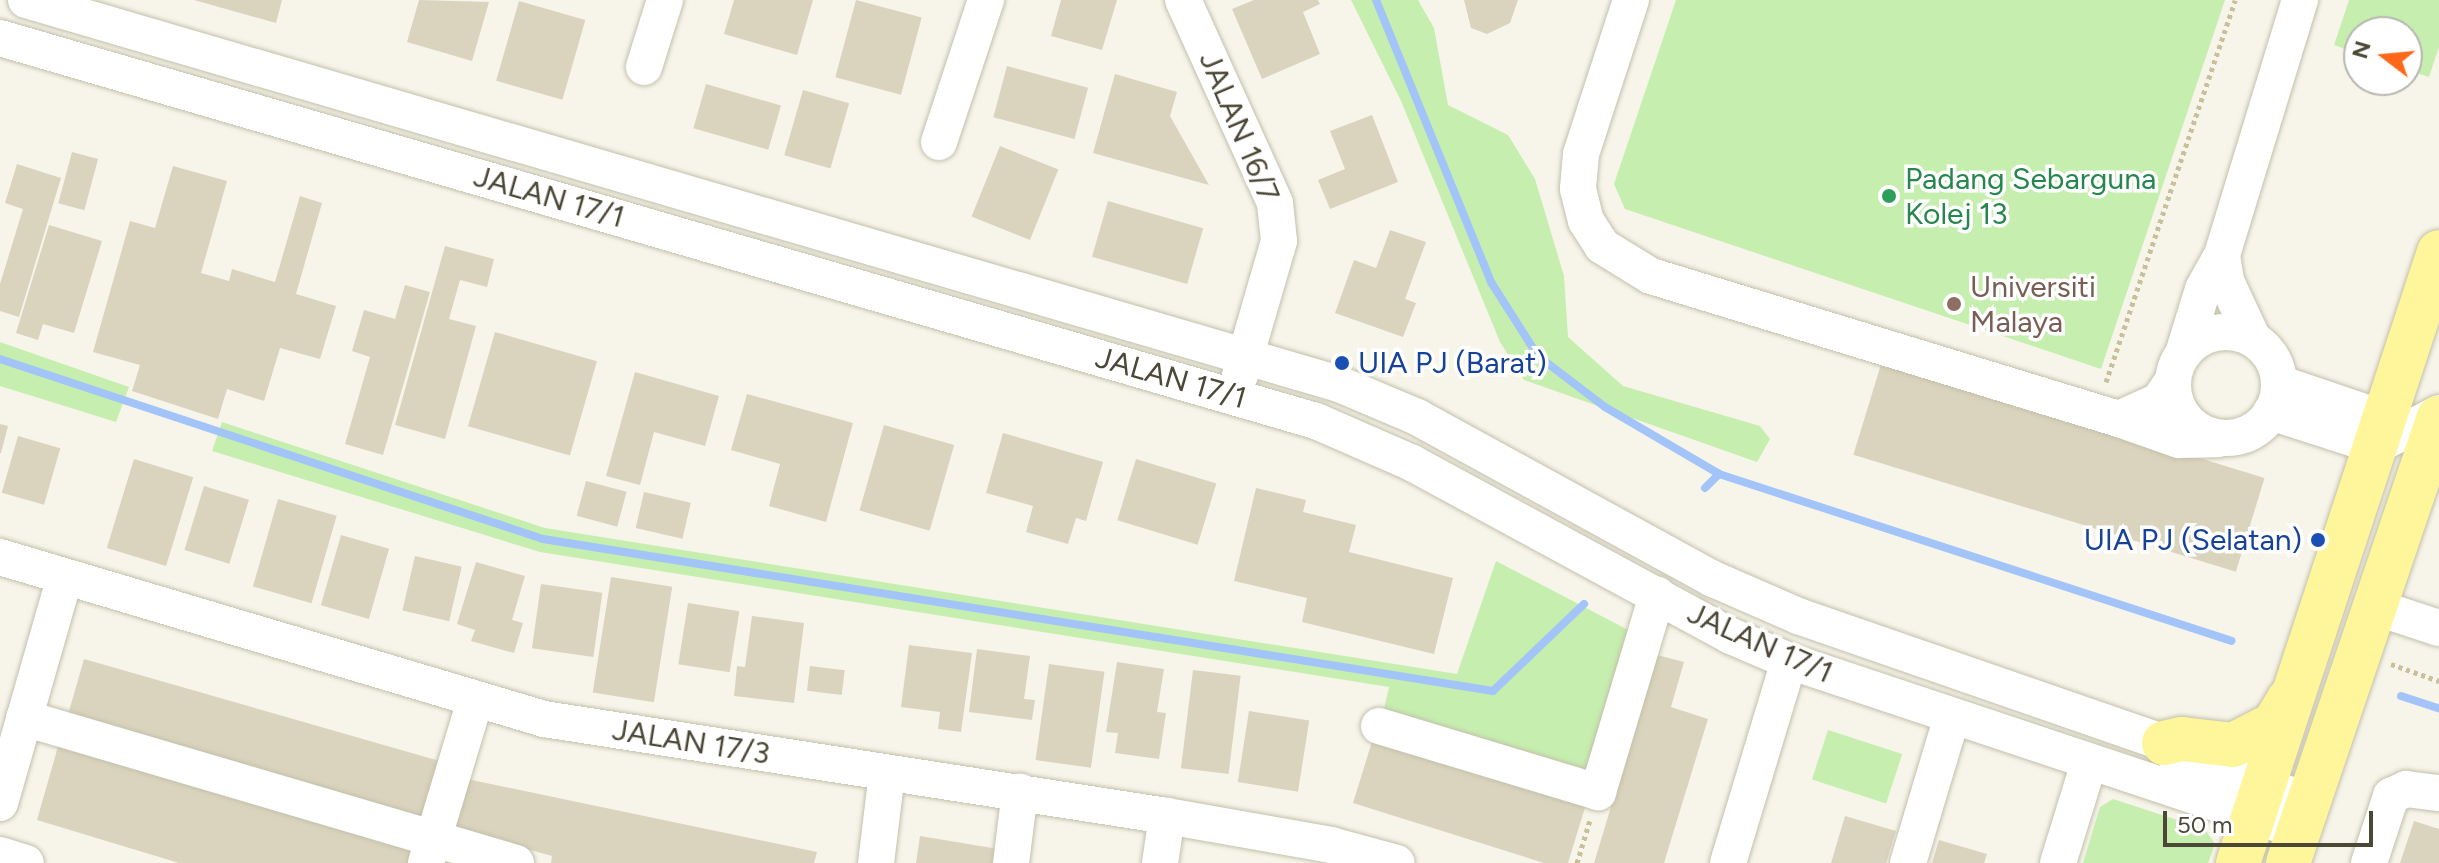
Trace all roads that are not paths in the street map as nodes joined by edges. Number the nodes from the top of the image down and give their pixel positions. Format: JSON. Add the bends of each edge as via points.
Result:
{"nodes":[{"id":1,"x":26,"y":0,"type":"edge"},
{"id":2,"x":665,"y":0,"type":"edge"},
{"id":3,"x":986,"y":0,"type":"edge"},
{"id":4,"x":1183,"y":0,"type":"edge"},
{"id":5,"x":1631,"y":0,"type":"edge"},
{"id":6,"x":2300,"y":0,"type":"edge"},
{"id":7,"x":0,"y":38,"type":"edge"},
{"id":8,"x":644,"y":67,"type":"dead end"},
{"id":9,"x":939,"y":142,"type":"dead end"},
{"id":10,"x":2439,"y":252,"type":"edge"},
{"id":11,"x":2222,"y":255,"type":"junction"},
{"id":12,"x":2253,"y":339,"type":"junction"},
{"id":13,"x":1247,"y":355,"type":"junction"},
{"id":14,"x":2178,"y":367,"type":"junction"},
{"id":15,"x":1234,"y":396,"type":"junction"},
{"id":16,"x":2275,"y":398,"type":"junction"},
{"id":17,"x":2107,"y":416,"type":"junction"},
{"id":18,"x":2439,"y":416,"type":"edge"},
{"id":19,"x":2381,"y":433,"type":"junction"},
{"id":20,"x":2228,"y":438,"type":"junction"},
{"id":21,"x":0,"y":557,"type":"edge"},
{"id":22,"x":65,"y":577,"type":"junction"},
{"id":23,"x":1657,"y":595,"type":"junction"},
{"id":24,"x":2375,"y":607,"type":"junction"},
{"id":25,"x":2439,"y":628,"type":"edge"},
{"id":26,"x":1789,"y":661,"type":"junction"},
{"id":27,"x":2297,"y":685,"type":"junction"},
{"id":28,"x":475,"y":701,"type":"junction"},
{"id":29,"x":1952,"y":716,"type":"junction"},
{"id":30,"x":24,"y":718,"type":"junction"},
{"id":31,"x":1379,"y":726,"type":"dead end"},
{"id":32,"x":2164,"y":743,"type":"junction"},
{"id":33,"x":2089,"y":763,"type":"junction"},
{"id":34,"x":887,"y":773,"type":"junction"},
{"id":35,"x":1020,"y":792,"type":"junction"},
{"id":36,"x":2439,"y":793,"type":"edge"},
{"id":37,"x":2259,"y":801,"type":"junction"},
{"id":38,"x":0,"y":803,"type":"edge"},
{"id":39,"x":1167,"y":816,"type":"junction"},
{"id":40,"x":2299,"y":831,"type":"edge"},
{"id":41,"x":429,"y":852,"type":"edge"},
{"id":42,"x":1328,"y":854,"type":"edge"},
{"id":43,"x":0,"y":855,"type":"edge"},
{"id":44,"x":26,"y":863,"type":"edge"},
{"id":45,"x":516,"y":863,"type":"edge"},
{"id":46,"x":876,"y":863,"type":"edge"},
{"id":47,"x":1011,"y":863,"type":"edge"},
{"id":48,"x":1160,"y":863,"type":"edge"},
{"id":49,"x":1397,"y":863,"type":"edge"},
{"id":50,"x":1728,"y":863,"type":"edge"},
{"id":51,"x":1908,"y":863,"type":"edge"},
{"id":52,"x":2058,"y":863,"type":"edge"},
{"id":53,"x":2238,"y":863,"type":"edge"},
{"id":54,"x":2369,"y":863,"type":"edge"}],
"edges":[{"from":1,"to":13,"type":"street","name":"JALAN 17/1"},
{"from":2,"to":8,"type":"street"},
{"from":3,"to":9,"type":"street"},
{"from":4,"to":13,"type":"street","name":"JALAN 16/7","via":[[1275,203],[1279,241]]},
{"from":5,"to":17,"type":"street","via":[[1581,154],[1578,189],[1586,221],[1602,246],[1651,276]]},
{"from":6,"to":11,"type":"street"},
{"from":7,"to":15,"type":"street","name":"JALAN 17/1"},
{"from":10,"to":19,"type":"main road"},
{"from":11,"to":12,"type":"street","via":[[2226,281]]},
{"from":11,"to":14,"type":"street","via":[[2195,308]]},
{"from":12,"to":14,"type":"street","via":[[2223,331],[2194,342]]},
{"from":12,"to":16,"type":"street","via":[[2267,350]]},
{"from":13,"to":15,"type":"street","name":"JALAN 16/7"},
{"from":13,"to":32,"type":"street","name":"JALAN 17/1","via":[[1339,384],[1417,417],[1713,579],[1798,616]]},
{"from":14,"to":17,"type":"street","via":[[2159,401]]},
{"from":14,"to":20,"type":"street","via":[[2182,415],[2194,427]]},
{"from":15,"to":23,"type":"street","name":"JALAN 17/1","via":[[1316,421],[1412,463]]},
{"from":16,"to":19,"type":"street"},
{"from":16,"to":20,"type":"street","via":[[2253,431]]},
{"from":17,"to":20,"type":"street","via":[[2179,440]]},
{"from":18,"to":19,"type":"street"},
{"from":18,"to":24,"type":"main road"},
{"from":19,"to":27,"type":"main road"},
{"from":21,"to":22,"type":"street","name":"JALAN 17/3"},
{"from":22,"to":28,"type":"street","name":"JALAN 17/3"},
{"from":22,"to":30,"type":"street"},
{"from":23,"to":26,"type":"street","name":"JALAN 17/1"},
{"from":23,"to":31,"type":"street","via":[[1598,792]]},
{"from":24,"to":25,"type":"street"},
{"from":24,"to":40,"type":"main road"},
{"from":26,"to":29,"type":"street","name":"JALAN 17/1"},
{"from":26,"to":50,"type":"street"},
{"from":27,"to":32,"type":"main road","via":[[2274,724],[2233,745],[2182,739]]},
{"from":27,"to":37,"type":"main road"},
{"from":28,"to":34,"type":"street","name":"JALAN 17/3","via":[[544,719]]},
{"from":28,"to":41,"type":"street"},
{"from":29,"to":33,"type":"street","name":"JALAN 17/1"},
{"from":29,"to":51,"type":"street"},
{"from":30,"to":38,"type":"street"},
{"from":30,"to":41,"type":"street"},
{"from":32,"to":37,"type":"street","name":"JALAN 17/1","via":[[2176,756]]},
{"from":33,"to":37,"type":"street","name":"JALAN 17/1"},
{"from":33,"to":52,"type":"street"},
{"from":34,"to":35,"type":"street","name":"JALAN 17/3"},
{"from":34,"to":46,"type":"street"},
{"from":35,"to":39,"type":"street","name":"JALAN 17/3"},
{"from":35,"to":47,"type":"street"},
{"from":36,"to":54,"type":"street","via":[[2406,789],[2391,796]]},
{"from":37,"to":40,"type":"street","name":"JALAN 17/1"},
{"from":37,"to":53,"type":"main road"},
{"from":39,"to":42,"type":"street","name":"JALAN 17/3"},
{"from":39,"to":48,"type":"street"},
{"from":41,"to":45,"type":"street"},
{"from":42,"to":49,"type":"street","name":"JALAN 17/3"},
{"from":43,"to":44,"type":"street"}]}
